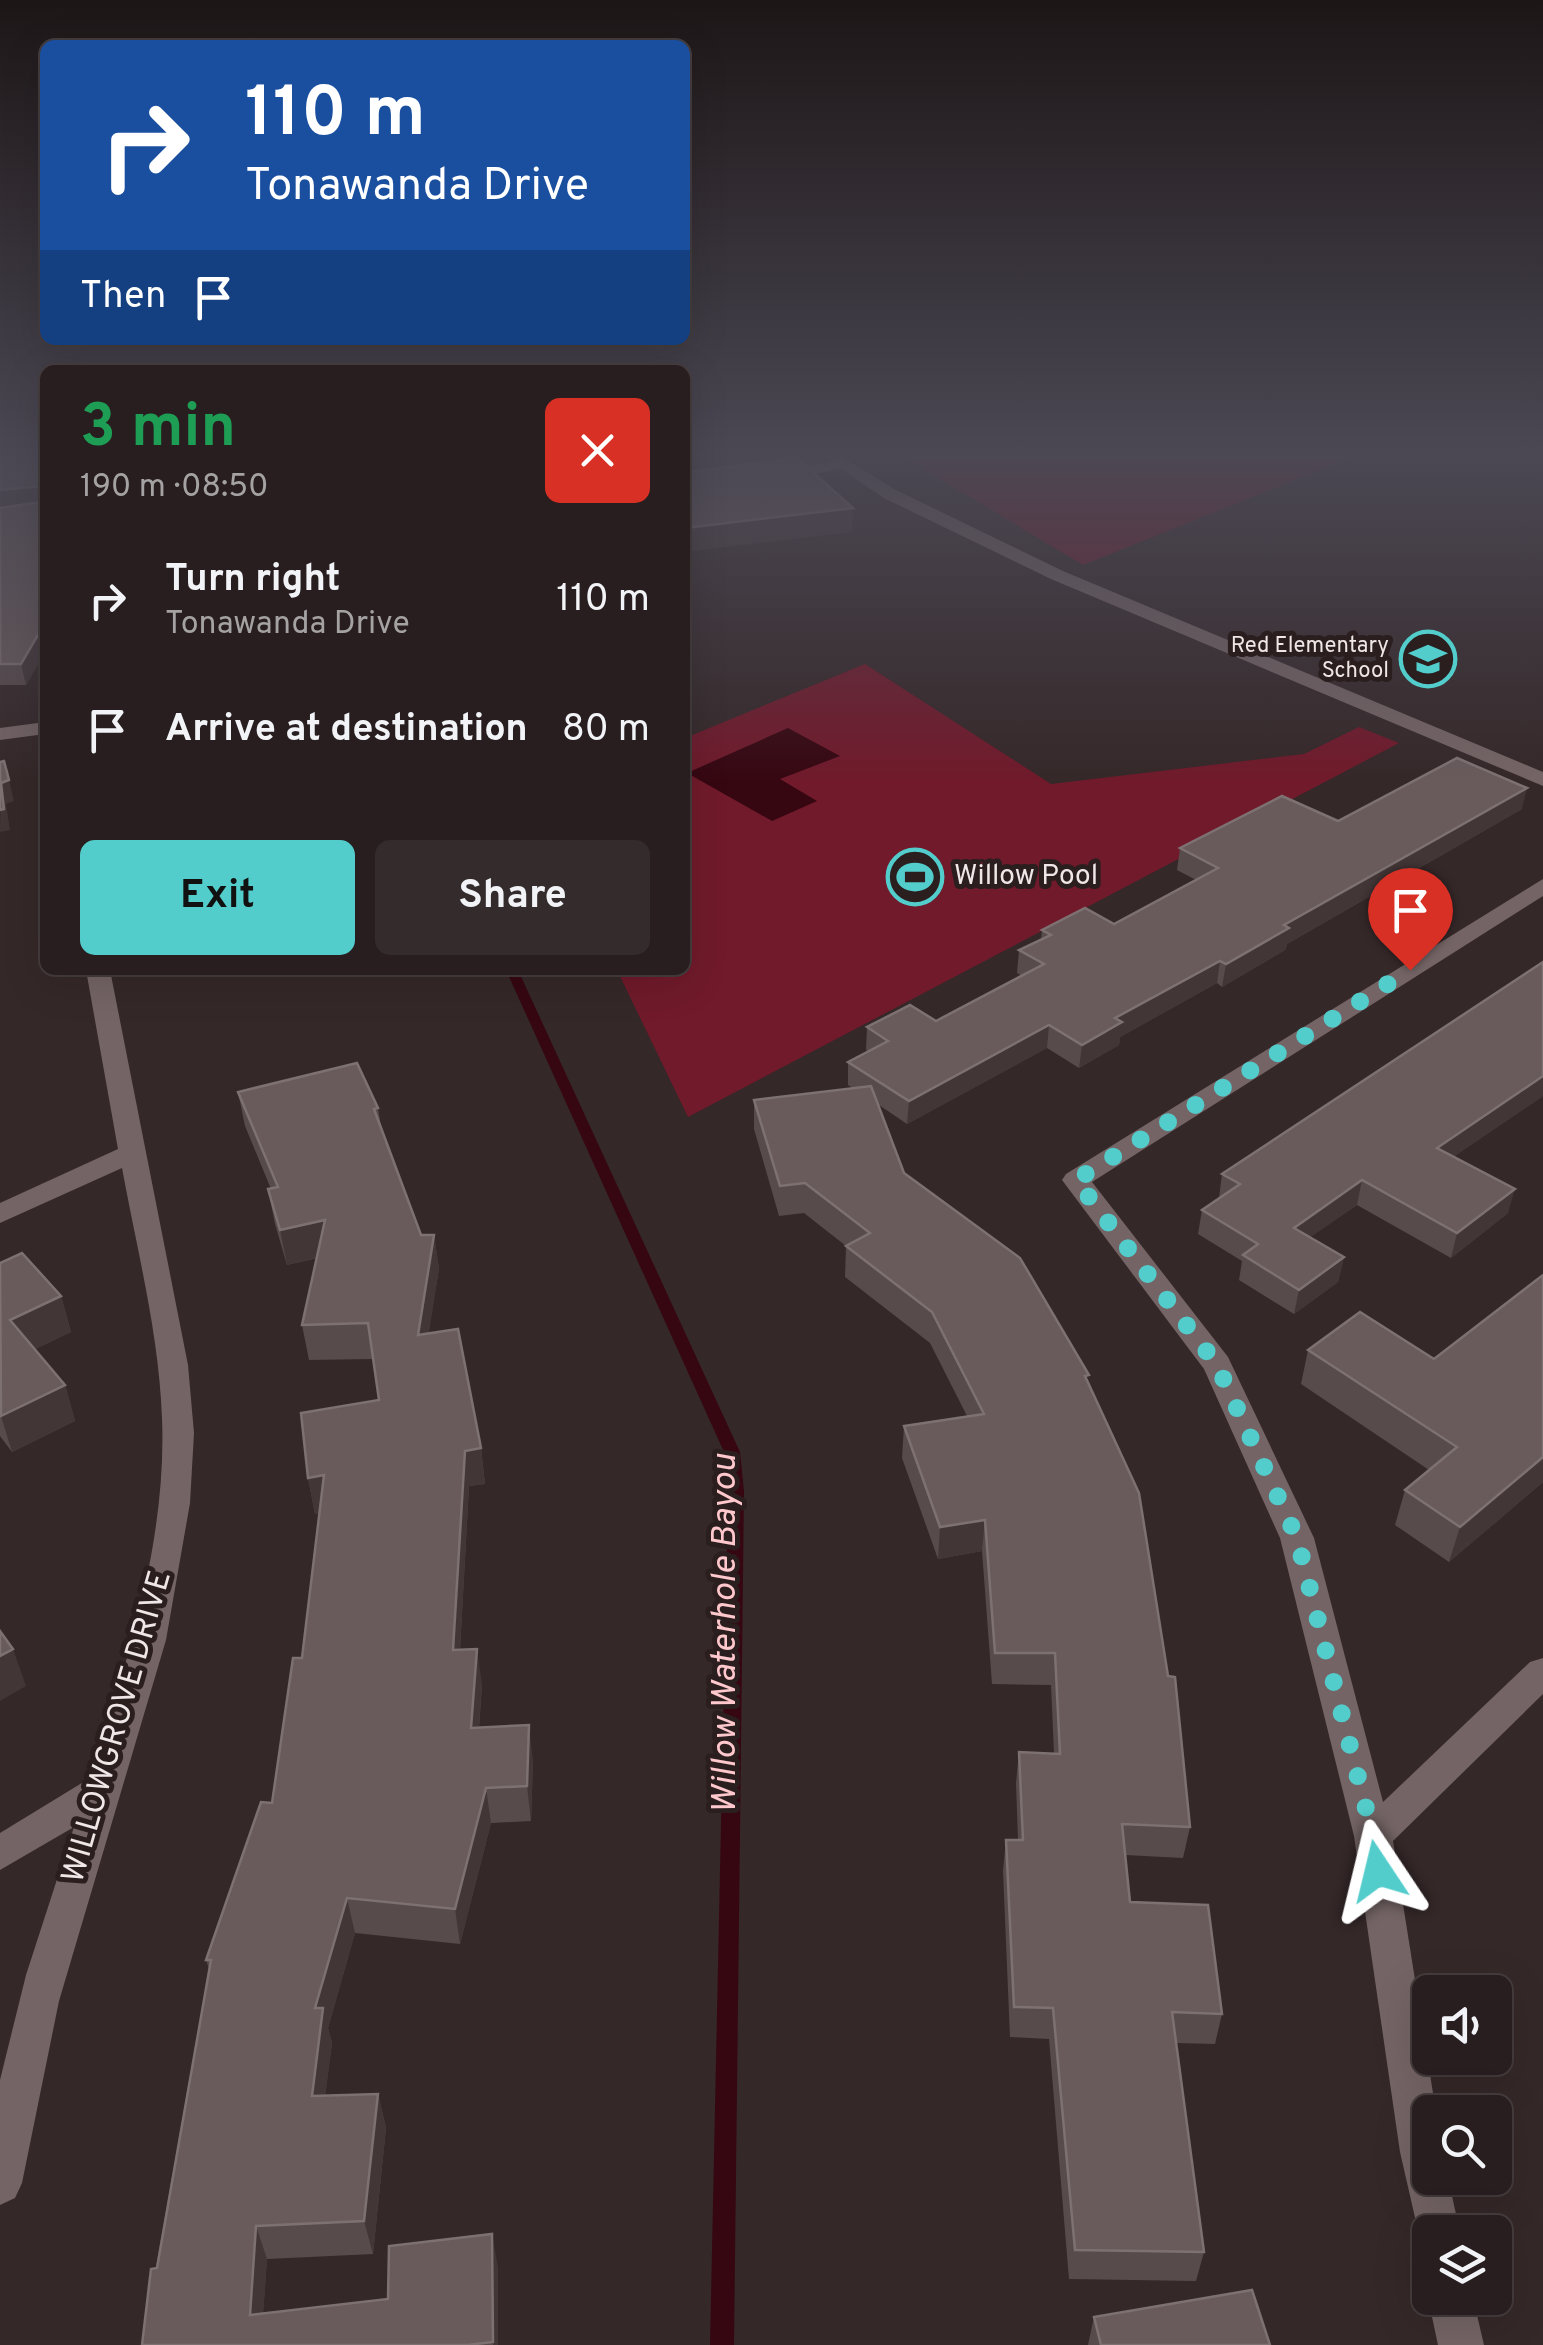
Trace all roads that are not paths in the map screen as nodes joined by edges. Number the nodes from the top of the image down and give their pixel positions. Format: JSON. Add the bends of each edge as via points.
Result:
{"nodes":[{"id":1,"x":1032,"y":562,"type":"edge"},
{"id":2,"x":40,"y":729,"type":"edge"},
{"id":3,"x":0,"y":734,"type":"edge"},
{"id":4,"x":1543,"y":780,"type":"edge"},
{"id":5,"x":1543,"y":886,"type":"edge"},
{"id":6,"x":99,"y":975,"type":"edge"},
{"id":7,"x":132,"y":1153,"type":"junction"},
{"id":8,"x":0,"y":1214,"type":"edge"},
{"id":9,"x":1543,"y":1672,"type":"edge"},
{"id":10,"x":103,"y":1790,"type":"junction"},
{"id":11,"x":1373,"y":1836,"type":"junction"},
{"id":12,"x":0,"y":1854,"type":"edge"},
{"id":13,"x":0,"y":2183,"type":"edge"},
{"id":14,"x":1434,"y":2215,"type":"edge"},
{"id":15,"x":1455,"y":2315,"type":"edge"},
{"id":16,"x":1461,"y":2345,"type":"edge"}],
"edges":[{"from":1,"to":4,"type":"street"},
{"from":2,"to":3,"type":"street"},
{"from":5,"to":11,"type":"street","via":[[1076,1180],[1217,1365],[1297,1538]]},
{"from":6,"to":7,"type":"street","name":"WILLOWGROVE DRIVE"},
{"from":7,"to":8,"type":"street"},
{"from":7,"to":10,"type":"street","name":"WILLOWGROVE DRIVE","via":[[173,1365],[178,1431],[163,1577]]},
{"from":9,"to":11,"type":"street"},
{"from":10,"to":12,"type":"street"},
{"from":10,"to":13,"type":"street","name":"WILLOWGROVE DRIVE","via":[[44,1979]]},
{"from":11,"to":14,"type":"street"},
{"from":15,"to":16,"type":"street"}]}
